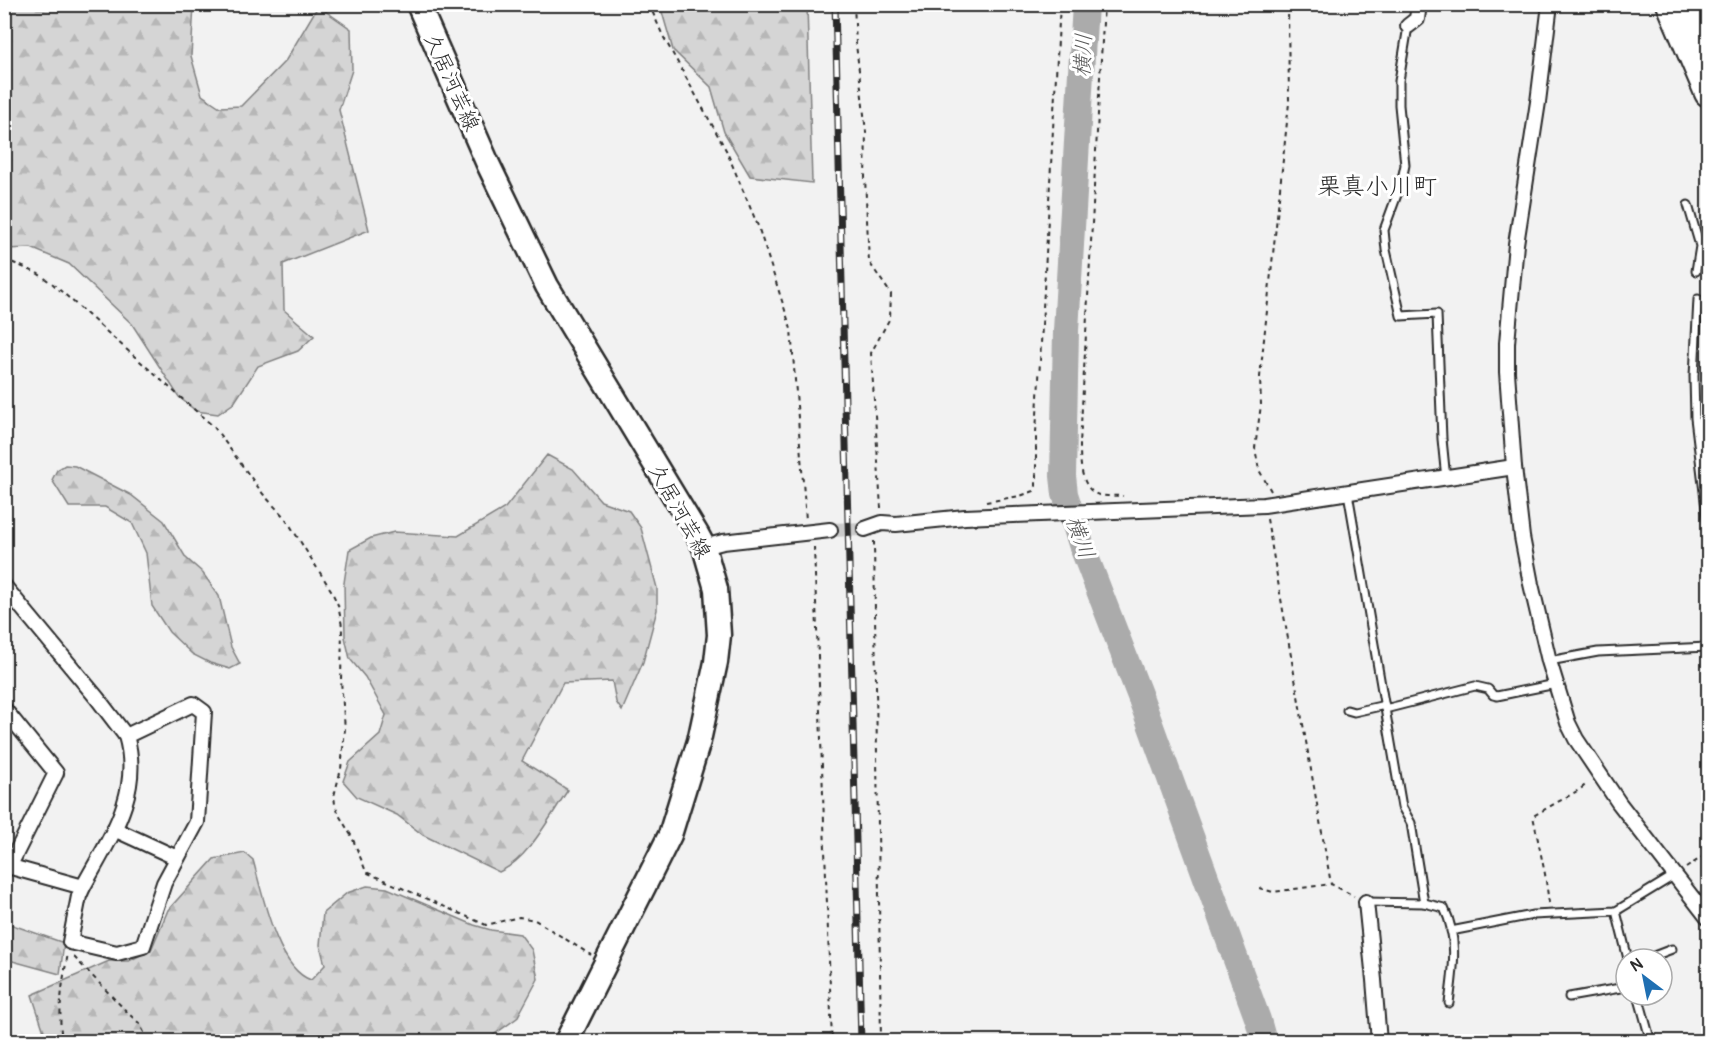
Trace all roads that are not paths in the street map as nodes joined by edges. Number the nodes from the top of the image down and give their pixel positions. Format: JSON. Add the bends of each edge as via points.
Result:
{"nodes":[{"id":1,"x":418,"y":4,"type":"edge"},
{"id":2,"x":1419,"y":4,"type":"edge"},
{"id":3,"x":1550,"y":4,"type":"edge"},
{"id":4,"x":1670,"y":4,"type":"edge"},
{"id":5,"x":1694,"y":4,"type":"edge"},
{"id":6,"x":1408,"y":27,"type":"joint"},
{"id":7,"x":1708,"y":39,"type":"edge"},
{"id":8,"x":1708,"y":93,"type":"edge"},
{"id":9,"x":1688,"y":205,"type":"dead end"},
{"id":10,"x":1708,"y":252,"type":"edge"},
{"id":11,"x":1699,"y":255,"type":"junction"},
{"id":12,"x":1696,"y":271,"type":"dead end"},
{"id":13,"x":1698,"y":299,"type":"dead end"},
{"id":14,"x":1514,"y":467,"type":"junction"},
{"id":15,"x":1446,"y":479,"type":"junction"},
{"id":16,"x":1348,"y":493,"type":"junction"},
{"id":17,"x":1708,"y":525,"type":"edge"},
{"id":18,"x":874,"y":526,"type":"tunnel mouth"},
{"id":19,"x":830,"y":530,"type":"tunnel mouth"},
{"id":20,"x":704,"y":547,"type":"junction"},
{"id":21,"x":4,"y":586,"type":"edge"},
{"id":22,"x":1708,"y":647,"type":"edge"},
{"id":23,"x":1549,"y":661,"type":"junction"},
{"id":24,"x":1557,"y":684,"type":"junction"},
{"id":25,"x":1385,"y":707,"type":"junction"},
{"id":26,"x":4,"y":709,"type":"edge"},
{"id":27,"x":1347,"y":710,"type":"dead end"},
{"id":28,"x":126,"y":736,"type":"junction"},
{"id":29,"x":114,"y":829,"type":"junction"},
{"id":30,"x":177,"y":858,"type":"junction"},
{"id":31,"x":7,"y":866,"type":"edge"},
{"id":32,"x":1675,"y":876,"type":"junction"},
{"id":33,"x":83,"y":887,"type":"junction"},
{"id":34,"x":1366,"y":902,"type":"joint"},
{"id":35,"x":1424,"y":903,"type":"junction"},
{"id":36,"x":1616,"y":911,"type":"junction"},
{"id":37,"x":1708,"y":918,"type":"edge"},
{"id":38,"x":1451,"y":931,"type":"junction"},
{"id":39,"x":1626,"y":947,"type":"edge"},
{"id":40,"x":1614,"y":989,"type":"edge"},
{"id":41,"x":1569,"y":997,"type":"dead end"},
{"id":42,"x":1449,"y":1003,"type":"dead end"},
{"id":43,"x":1641,"y":1007,"type":"edge"},
{"id":44,"x":566,"y":1041,"type":"edge"},
{"id":45,"x":1379,"y":1041,"type":"edge"},
{"id":46,"x":1651,"y":1041,"type":"edge"}],
"edges":[{"from":1,"to":20,"type":"main road","name":"久居河芸線","via":[[547,286]]},
{"from":2,"to":6,"type":"street","via":[[1417,19]]},
{"from":3,"to":14,"type":"street","via":[[1516,244],[1507,344]]},
{"from":4,"to":8,"type":"highway"},
{"from":5,"to":7,"type":"highway"},
{"from":6,"to":15,"type":"lane","via":[[1399,81],[1405,165],[1385,223],[1385,244],[1401,316],[1437,314]]},
{"from":9,"to":11,"type":"lane"},
{"from":10,"to":11,"type":"lane"},
{"from":11,"to":12,"type":"lane"},
{"from":13,"to":17,"type":"lane","via":[[1695,418]]},
{"from":14,"to":15,"type":"street"},
{"from":14,"to":23,"type":"street","via":[[1529,574]]},
{"from":15,"to":16,"type":"street"},
{"from":16,"to":18,"type":"street","via":[[1269,504],[965,517]]},
{"from":16,"to":25,"type":"lane"},
{"from":19,"to":20,"type":"street"},
{"from":20,"to":44,"type":"main road","name":"久居河芸線","via":[[716,589],[719,635],[699,741],[670,835]]},
{"from":21,"to":28,"type":"street"},
{"from":22,"to":23,"type":"lane","via":[[1598,652]]},
{"from":23,"to":24,"type":"street"},
{"from":24,"to":25,"type":"lane","via":[[1497,696],[1475,686]]},
{"from":24,"to":32,"type":"street","via":[[1568,723],[1619,803]]},
{"from":25,"to":27,"type":"lane"},
{"from":25,"to":35,"type":"lane","via":[[1402,807],[1412,823]]},
{"from":26,"to":31,"type":"street","via":[[56,773]]},
{"from":28,"to":29,"type":"street","via":[[131,783]]},
{"from":28,"to":30,"type":"street","via":[[193,704],[204,712],[199,813]]},
{"from":29,"to":30,"type":"street"},
{"from":29,"to":33,"type":"street"},
{"from":30,"to":33,"type":"street","via":[[164,883],[143,946],[117,953],[70,942]]},
{"from":31,"to":33,"type":"street"},
{"from":32,"to":36,"type":"lane"},
{"from":32,"to":37,"type":"street"},
{"from":34,"to":35,"type":"lane"},
{"from":34,"to":45,"type":"street"},
{"from":35,"to":38,"type":"lane","via":[[1444,908]]},
{"from":36,"to":38,"type":"lane","via":[[1533,915]]},
{"from":36,"to":39,"type":"lane"},
{"from":38,"to":42,"type":"lane","via":[[1454,961]]},
{"from":40,"to":41,"type":"lane"},
{"from":43,"to":46,"type":"lane"}]}
